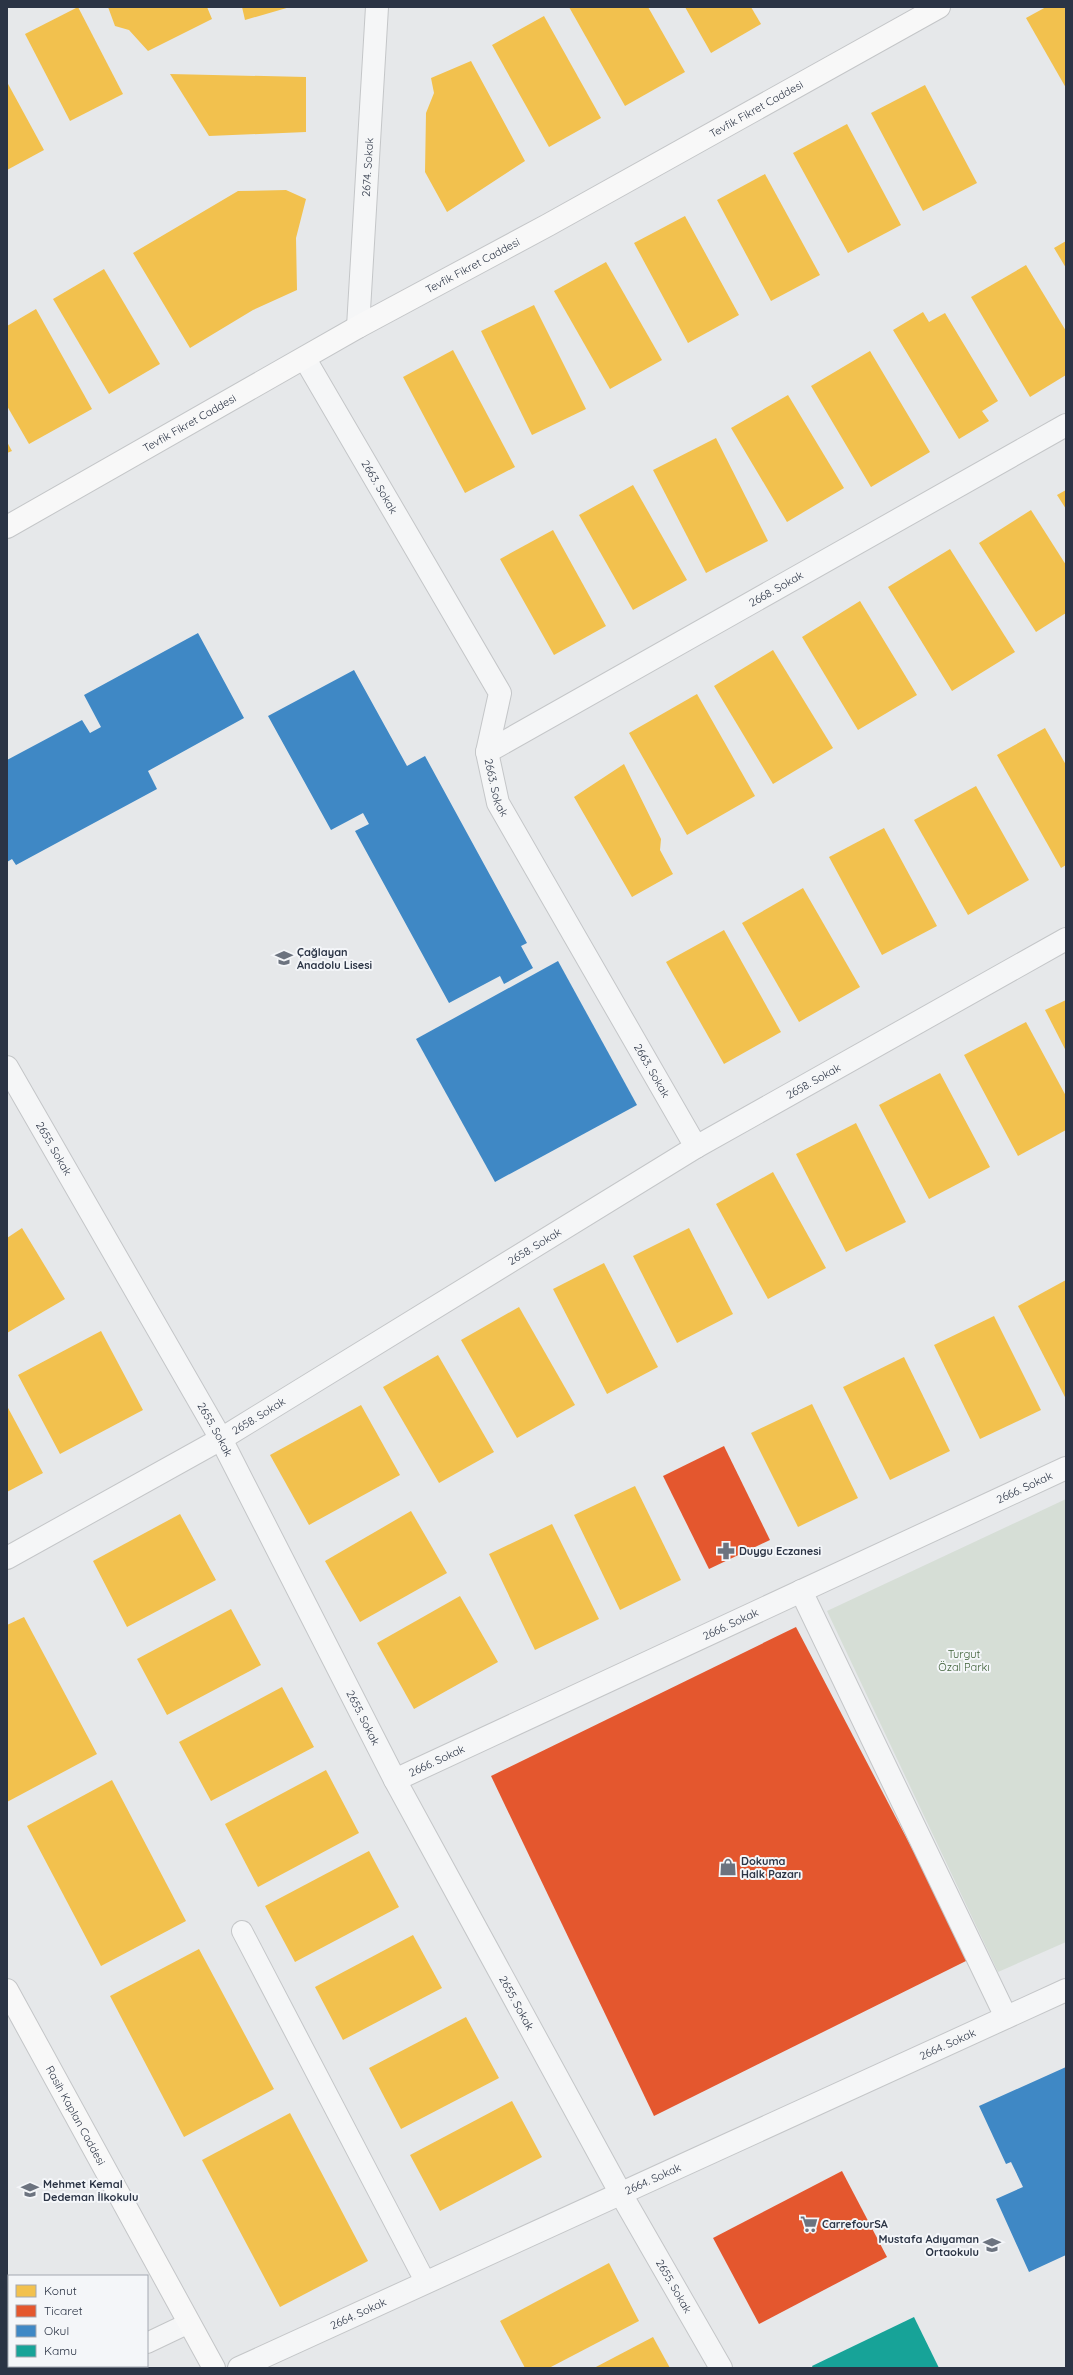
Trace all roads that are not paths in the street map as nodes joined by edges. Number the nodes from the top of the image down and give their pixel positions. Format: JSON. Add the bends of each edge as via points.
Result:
{"nodes":[{"id":1,"x":377,"y":7,"type":"edge"},
{"id":2,"x":939,"y":7,"type":"edge"},
{"id":3,"x":358,"y":327,"type":"junction"},
{"id":4,"x":305,"y":359,"type":"junction"},
{"id":5,"x":1066,"y":425,"type":"edge"},
{"id":6,"x":7,"y":527,"type":"edge"},
{"id":7,"x":487,"y":752,"type":"junction"},
{"id":8,"x":1066,"y":939,"type":"edge"},
{"id":9,"x":7,"y":1067,"type":"edge"},
{"id":10,"x":696,"y":1147,"type":"junction"},
{"id":11,"x":221,"y":1439,"type":"junction"},
{"id":12,"x":1066,"y":1468,"type":"edge"},
{"id":13,"x":7,"y":1558,"type":"edge"},
{"id":14,"x":801,"y":1591,"type":"junction"},
{"id":15,"x":395,"y":1780,"type":"junction"},
{"id":16,"x":242,"y":1931,"type":"dead end"},
{"id":17,"x":7,"y":1990,"type":"edge"},
{"id":18,"x":1066,"y":1990,"type":"edge"},
{"id":19,"x":1006,"y":2017,"type":"junction"},
{"id":20,"x":621,"y":2194,"type":"junction"},
{"id":21,"x":426,"y":2283,"type":"junction"},
{"id":22,"x":189,"y":2323,"type":"junction"},
{"id":23,"x":148,"y":2343,"type":"edge"},
{"id":24,"x":214,"y":2368,"type":"edge"},
{"id":25,"x":239,"y":2368,"type":"edge"},
{"id":26,"x":721,"y":2368,"type":"edge"}],
"edges":[{"from":1,"to":3,"type":"street","name":"2674. Sokak"},
{"from":2,"to":3,"type":"street","name":"Tevfik Fikret Caddesi","via":[[548,225]]},
{"from":3,"to":4,"type":"street","name":"Tevfik Fikret Caddesi"},
{"from":4,"to":6,"type":"street","name":"Tevfik Fikret Caddesi"},
{"from":4,"to":7,"type":"street","name":"2663. Sokak","via":[[500,693]]},
{"from":5,"to":7,"type":"street","name":"2668. Sokak"},
{"from":7,"to":10,"type":"street","name":"2663. Sokak","via":[[498,803]]},
{"from":8,"to":10,"type":"street","name":"2658. Sokak"},
{"from":9,"to":11,"type":"street","name":"2655. Sokak"},
{"from":10,"to":11,"type":"street","name":"2658. Sokak"},
{"from":11,"to":13,"type":"street","name":"2658. Sokak"},
{"from":11,"to":15,"type":"street","name":"2655. Sokak"},
{"from":12,"to":14,"type":"street","name":"2666. Sokak"},
{"from":14,"to":15,"type":"street","name":"2666. Sokak"},
{"from":14,"to":19,"type":"street"},
{"from":15,"to":20,"type":"street","name":"2655. Sokak"},
{"from":16,"to":21,"type":"lane"},
{"from":17,"to":22,"type":"street","name":"Rasih Kaplan Caddesi"},
{"from":18,"to":19,"type":"street","name":"2664. Sokak"},
{"from":19,"to":20,"type":"street","name":"2664. Sokak"},
{"from":20,"to":21,"type":"street","name":"2664. Sokak"},
{"from":20,"to":26,"type":"street","name":"2655. Sokak"},
{"from":21,"to":25,"type":"street","name":"2664. Sokak"},
{"from":22,"to":23,"type":"lane"},
{"from":22,"to":24,"type":"street","name":"Rasih Kaplan Caddesi"}]}
